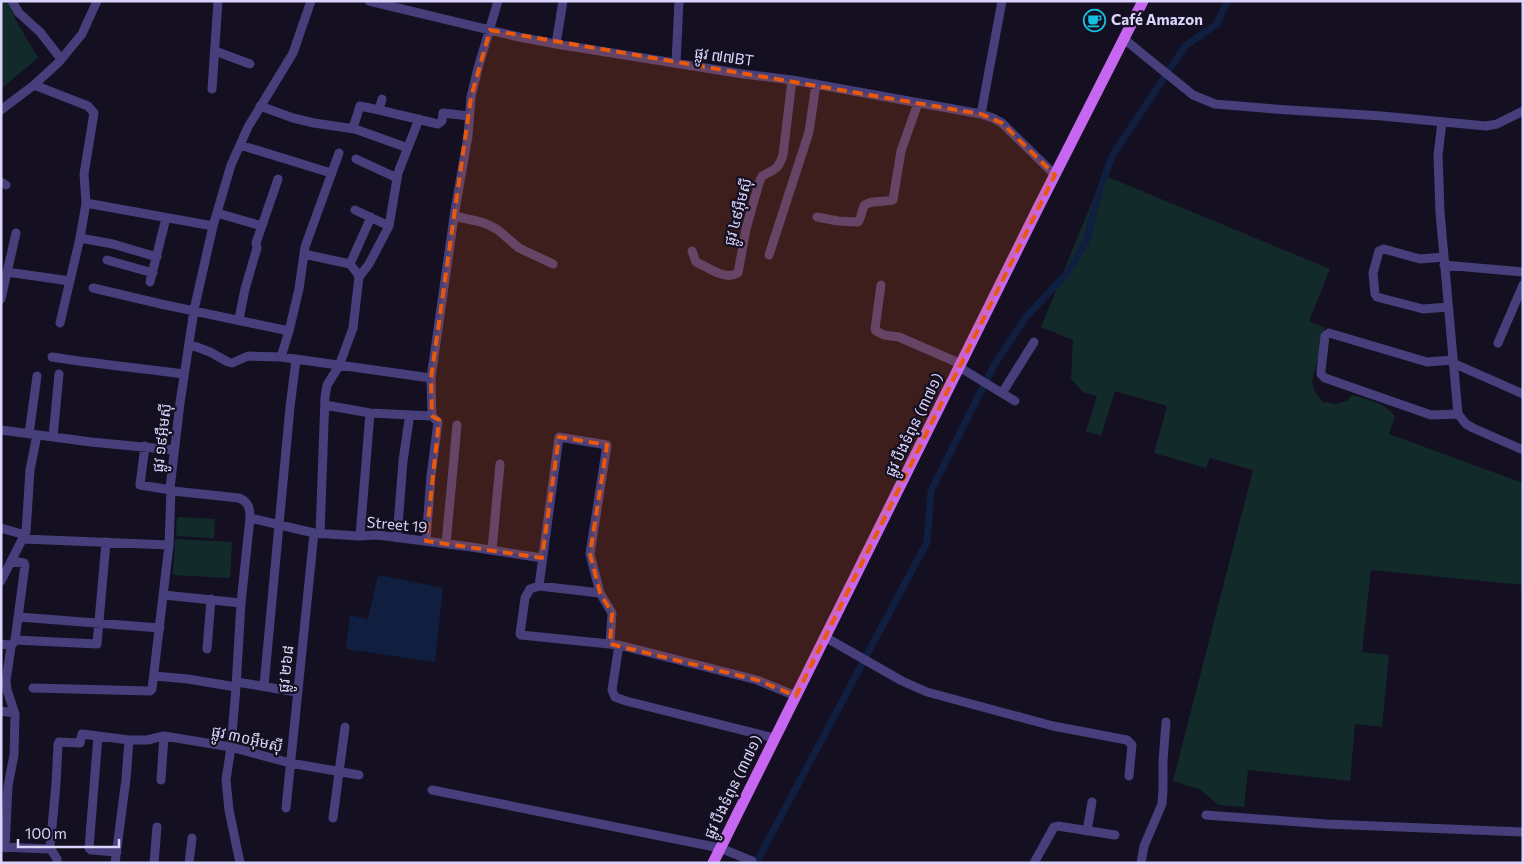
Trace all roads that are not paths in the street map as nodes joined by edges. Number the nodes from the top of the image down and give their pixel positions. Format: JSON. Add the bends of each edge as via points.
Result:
{"nodes":[{"id":1,"x":12,"y":1,"type":"edge"},
{"id":2,"x":97,"y":1,"type":"edge"},
{"id":3,"x":218,"y":1,"type":"edge"},
{"id":4,"x":311,"y":1,"type":"edge"},
{"id":5,"x":369,"y":1,"type":"edge"},
{"id":6,"x":498,"y":1,"type":"edge"},
{"id":7,"x":563,"y":1,"type":"edge"},
{"id":8,"x":679,"y":1,"type":"edge"},
{"id":9,"x":1002,"y":1,"type":"edge"},
{"id":10,"x":1143,"y":1,"type":"edge"},
{"id":11,"x":490,"y":30,"type":"junction"},
{"id":12,"x":1124,"y":39,"type":"junction"},
{"id":13,"x":556,"y":44,"type":"junction"},
{"id":14,"x":215,"y":51,"type":"junction"},
{"id":15,"x":61,"y":59,"type":"junction"},
{"id":16,"x":676,"y":63,"type":"junction"},
{"id":17,"x":250,"y":64,"type":"dead end"},
{"id":18,"x":792,"y":80,"type":"junction"},
{"id":19,"x":816,"y":84,"type":"junction"},
{"id":20,"x":34,"y":85,"type":"junction"},
{"id":21,"x":212,"y":89,"type":"dead end"},
{"id":22,"x":382,"y":99,"type":"dead end"},
{"id":23,"x":918,"y":103,"type":"junction"},
{"id":24,"x":260,"y":106,"type":"junction"},
{"id":25,"x":1,"y":110,"type":"edge"},
{"id":26,"x":379,"y":110,"type":"junction"},
{"id":27,"x":1523,"y":111,"type":"edge"},
{"id":28,"x":981,"y":114,"type":"junction"},
{"id":29,"x":469,"y":116,"type":"junction"},
{"id":30,"x":419,"y":119,"type":"junction"},
{"id":31,"x":1442,"y":122,"type":"junction"},
{"id":32,"x":353,"y":128,"type":"junction"},
{"id":33,"x":240,"y":145,"type":"junction"},
{"id":34,"x":408,"y":148,"type":"junction"},
{"id":35,"x":339,"y":153,"type":"dead end"},
{"id":36,"x":356,"y":158,"type":"dead end"},
{"id":37,"x":331,"y":173,"type":"junction"},
{"id":38,"x":1055,"y":175,"type":"junction"},
{"id":39,"x":397,"y":178,"type":"junction"},
{"id":40,"x":278,"y":179,"type":"dead end"},
{"id":41,"x":86,"y":203,"type":"junction"},
{"id":42,"x":355,"y":210,"type":"dead end"},
{"id":43,"x":217,"y":213,"type":"junction"},
{"id":44,"x":454,"y":216,"type":"junction"},
{"id":45,"x":371,"y":217,"type":"junction"},
{"id":46,"x":817,"y":217,"type":"dead end"},
{"id":47,"x":166,"y":218,"type":"junction"},
{"id":48,"x":213,"y":226,"type":"junction"},
{"id":49,"x":262,"y":226,"type":"junction"},
{"id":50,"x":389,"y":226,"type":"junction"},
{"id":51,"x":16,"y":233,"type":"dead end"},
{"id":52,"x":80,"y":238,"type":"junction"},
{"id":53,"x":692,"y":252,"type":"dead end"},
{"id":54,"x":304,"y":254,"type":"junction"},
{"id":55,"x":769,"y":255,"type":"dead end"},
{"id":56,"x":157,"y":256,"type":"junction"},
{"id":57,"x":107,"y":260,"type":"dead end"},
{"id":58,"x":1444,"y":261,"type":"junction"},
{"id":59,"x":350,"y":264,"type":"junction"},
{"id":60,"x":553,"y":264,"type":"dead end"},
{"id":61,"x":8,"y":272,"type":"junction"},
{"id":62,"x":1523,"y":272,"type":"edge"},
{"id":63,"x":358,"y":277,"type":"junction"},
{"id":64,"x":70,"y":281,"type":"junction"},
{"id":65,"x":881,"y":285,"type":"dead end"},
{"id":66,"x":1523,"y":285,"type":"edge"},
{"id":67,"x":93,"y":288,"type":"dead end"},
{"id":68,"x":1,"y":299,"type":"edge"},
{"id":69,"x":1448,"y":307,"type":"junction"},
{"id":70,"x":194,"y":310,"type":"junction"},
{"id":71,"x":239,"y":319,"type":"junction"},
{"id":72,"x":60,"y":324,"type":"dead end"},
{"id":73,"x":289,"y":330,"type":"junction"},
{"id":74,"x":1034,"y":342,"type":"dead end"},
{"id":75,"x":1498,"y":343,"type":"dead end"},
{"id":76,"x":189,"y":344,"type":"junction"},
{"id":77,"x":52,"y":357,"type":"dead end"},
{"id":78,"x":281,"y":357,"type":"junction"},
{"id":79,"x":296,"y":360,"type":"junction"},
{"id":80,"x":1453,"y":362,"type":"junction"},
{"id":81,"x":339,"y":366,"type":"junction"},
{"id":82,"x":960,"y":366,"type":"junction"},
{"id":83,"x":60,"y":374,"type":"dead end"},
{"id":84,"x":184,"y":374,"type":"junction"},
{"id":85,"x":36,"y":376,"type":"dead end"},
{"id":86,"x":431,"y":378,"type":"junction"},
{"id":87,"x":1002,"y":394,"type":"junction"},
{"id":88,"x":1523,"y":394,"type":"edge"},
{"id":89,"x":1015,"y":401,"type":"dead end"},
{"id":90,"x":325,"y":405,"type":"junction"},
{"id":91,"x":370,"y":412,"type":"junction"},
{"id":92,"x":1458,"y":414,"type":"junction"},
{"id":93,"x":408,"y":416,"type":"junction"},
{"id":94,"x":432,"y":416,"type":"junction"},
{"id":95,"x":457,"y":425,"type":"dead end"},
{"id":96,"x":1,"y":430,"type":"edge"},
{"id":97,"x":33,"y":434,"type":"junction"},
{"id":98,"x":53,"y":437,"type":"junction"},
{"id":99,"x":145,"y":446,"type":"junction"},
{"id":100,"x":174,"y":450,"type":"junction"},
{"id":101,"x":1523,"y":450,"type":"edge"},
{"id":102,"x":500,"y":464,"type":"dead end"},
{"id":103,"x":170,"y":490,"type":"junction"},
{"id":104,"x":250,"y":518,"type":"junction"},
{"id":105,"x":279,"y":525,"type":"junction"},
{"id":106,"x":1,"y":528,"type":"edge"},
{"id":107,"x":317,"y":533,"type":"junction"},
{"id":108,"x":360,"y":536,"type":"junction"},
{"id":109,"x":24,"y":537,"type":"junction"},
{"id":110,"x":397,"y":538,"type":"junction"},
{"id":111,"x":426,"y":541,"type":"junction"},
{"id":112,"x":106,"y":542,"type":"junction"},
{"id":113,"x":446,"y":544,"type":"junction"},
{"id":114,"x":169,"y":545,"type":"junction"},
{"id":115,"x":492,"y":550,"type":"junction"},
{"id":116,"x":542,"y":558,"type":"junction"},
{"id":117,"x":11,"y":561,"type":"junction"},
{"id":118,"x":1,"y":581,"type":"edge"},
{"id":119,"x":538,"y":586,"type":"junction"},
{"id":120,"x":600,"y":593,"type":"junction"},
{"id":121,"x":164,"y":595,"type":"junction"},
{"id":122,"x":210,"y":600,"type":"junction"},
{"id":123,"x":241,"y":603,"type":"junction"},
{"id":124,"x":19,"y":617,"type":"junction"},
{"id":125,"x":100,"y":624,"type":"junction"},
{"id":126,"x":160,"y":628,"type":"junction"},
{"id":127,"x":825,"y":637,"type":"junction"},
{"id":128,"x":1,"y":644,"type":"edge"},
{"id":129,"x":13,"y":644,"type":"junction"},
{"id":130,"x":614,"y":645,"type":"junction"},
{"id":131,"x":207,"y":649,"type":"dead end"},
{"id":132,"x":154,"y":676,"type":"junction"},
{"id":133,"x":236,"y":684,"type":"junction"},
{"id":134,"x":264,"y":686,"type":"junction"},
{"id":135,"x":33,"y":688,"type":"dead end"},
{"id":136,"x":297,"y":692,"type":"junction"},
{"id":137,"x":796,"y":696,"type":"junction"},
{"id":138,"x":1,"y":711,"type":"edge"},
{"id":139,"x":14,"y":712,"type":"junction"},
{"id":140,"x":1166,"y":722,"type":"dead end"},
{"id":141,"x":345,"y":727,"type":"dead end"},
{"id":142,"x":98,"y":736,"type":"junction"},
{"id":143,"x":164,"y":736,"type":"junction"},
{"id":144,"x":774,"y":738,"type":"junction"},
{"id":145,"x":129,"y":740,"type":"junction"},
{"id":146,"x":230,"y":748,"type":"junction"},
{"id":147,"x":290,"y":763,"type":"junction"},
{"id":148,"x":340,"y":771,"type":"junction"},
{"id":149,"x":359,"y":775,"type":"dead end"},
{"id":150,"x":1129,"y":776,"type":"dead end"},
{"id":151,"x":162,"y":780,"type":"dead end"},
{"id":152,"x":5,"y":786,"type":"edge"},
{"id":153,"x":432,"y":790,"type":"dead end"},
{"id":154,"x":1092,"y":802,"type":"dead end"},
{"id":155,"x":286,"y":808,"type":"dead end"},
{"id":156,"x":1206,"y":815,"type":"dead end"},
{"id":157,"x":332,"y":818,"type":"dead end"},
{"id":158,"x":157,"y":827,"type":"dead end"},
{"id":159,"x":1087,"y":831,"type":"junction"},
{"id":160,"x":1523,"y":832,"type":"edge"},
{"id":161,"x":1115,"y":835,"type":"dead end"},
{"id":162,"x":192,"y":838,"type":"dead end"},
{"id":163,"x":3,"y":848,"type":"edge"},
{"id":164,"x":720,"y":848,"type":"junction"},
{"id":165,"x":50,"y":849,"type":"junction"},
{"id":166,"x":116,"y":852,"type":"junction"},
{"id":167,"x":752,"y":861,"type":"dead end"},
{"id":168,"x":57,"y":863,"type":"edge"},
{"id":169,"x":115,"y":863,"type":"edge"},
{"id":170,"x":154,"y":863,"type":"edge"},
{"id":171,"x":189,"y":863,"type":"edge"},
{"id":172,"x":240,"y":863,"type":"edge"},
{"id":173,"x":713,"y":863,"type":"edge"},
{"id":174,"x":1034,"y":863,"type":"edge"},
{"id":175,"x":1141,"y":863,"type":"edge"}],
"edges":[{"from":1,"to":15,"type":"street"},
{"from":2,"to":15,"type":"street","via":[[82,34]]},
{"from":3,"to":14,"type":"street"},
{"from":4,"to":24,"type":"street","name":"ផ្លូវ ១៩អ៊ឹមស៊ី","via":[[293,53]]},
{"from":5,"to":11,"type":"street","name":"ផ្លូវ ៧៧BT"},
{"from":6,"to":11,"type":"street"},
{"from":7,"to":13,"type":"street"},
{"from":8,"to":16,"type":"street"},
{"from":9,"to":28,"type":"street"},
{"from":10,"to":12,"type":"main road","name":"ផ្លូវ បឹងទំពុន (៣៧១)"},
{"from":11,"to":13,"type":"street","name":"ផ្លូវ ៧៧BT"},
{"from":11,"to":29,"type":"street","via":[[478,68]]},
{"from":12,"to":31,"type":"street","via":[[1193,95],[1209,103]]},
{"from":12,"to":38,"type":"main road","name":"ផ្លូវ បឹងទំពុន (៣៧១)"},
{"from":13,"to":16,"type":"street","name":"ផ្លូវ ៧៧BT"},
{"from":14,"to":17,"type":"street"},
{"from":14,"to":21,"type":"street"},
{"from":15,"to":20,"type":"street"},
{"from":16,"to":18,"type":"street","name":"ផ្លូវ ៧៧BT"},
{"from":18,"to":19,"type":"street","name":"ផ្លូវ ៧៧BT"},
{"from":18,"to":53,"type":"street","name":"ផ្លូវ ៤៩អ៊ឹមស៊ី","via":[[784,154],[776,170],[762,176],[759,183],[738,274],[718,274],[696,262]]},
{"from":19,"to":23,"type":"street","name":"ផ្លូវ ៧៧BT"},
{"from":19,"to":55,"type":"street","via":[[809,132]]},
{"from":20,"to":25,"type":"street"},
{"from":20,"to":41,"type":"street","via":[[88,106],[94,113],[84,174]]},
{"from":22,"to":26,"type":"street"},
{"from":23,"to":28,"type":"street","name":"ផ្លូវ ៧៧BT"},
{"from":23,"to":46,"type":"street","via":[[902,151],[893,200],[867,204],[858,222]]},
{"from":24,"to":32,"type":"street","via":[[314,123]]},
{"from":24,"to":33,"type":"street","name":"ផ្លូវ ១៩អ៊ឹមស៊ី"},
{"from":26,"to":30,"type":"street"},
{"from":26,"to":32,"type":"street","via":[[360,106]]},
{"from":27,"to":31,"type":"street","via":[[1492,126]]},
{"from":28,"to":38,"type":"street","name":"ផ្លូវ ៧៧BT","via":[[1002,123]]},
{"from":29,"to":30,"type":"street","via":[[443,113],[442,122],[438,124]]},
{"from":29,"to":44,"type":"street"},
{"from":30,"to":34,"type":"street"},
{"from":31,"to":58,"type":"street","via":[[1438,155]]},
{"from":32,"to":34,"type":"street"},
{"from":33,"to":37,"type":"street"},
{"from":33,"to":43,"type":"street","name":"ផ្លូវ ១៩អ៊ឹមស៊ី"},
{"from":34,"to":39,"type":"street"},
{"from":35,"to":37,"type":"street"},
{"from":36,"to":39,"type":"street"},
{"from":37,"to":54,"type":"street"},
{"from":38,"to":82,"type":"main road","name":"ផ្លូវ បឹងទំពុន (៣៧១)"},
{"from":39,"to":50,"type":"street"},
{"from":40,"to":49,"type":"street"},
{"from":41,"to":47,"type":"street"},
{"from":41,"to":52,"type":"street"},
{"from":42,"to":45,"type":"street"},
{"from":43,"to":48,"type":"street","name":"ផ្លូវ ១៩អ៊ឹមស៊ី"},
{"from":43,"to":49,"type":"street"},
{"from":44,"to":60,"type":"street","via":[[488,225],[519,248]]},
{"from":44,"to":86,"type":"street"},
{"from":45,"to":50,"type":"street"},
{"from":45,"to":59,"type":"street"},
{"from":47,"to":48,"type":"street"},
{"from":47,"to":56,"type":"street"},
{"from":48,"to":70,"type":"street","name":"ផ្លូវ ១៩អ៊ឹមស៊ី"},
{"from":49,"to":71,"type":"street"},
{"from":50,"to":63,"type":"street","via":[[369,264]]},
{"from":51,"to":61,"type":"street"},
{"from":52,"to":56,"type":"street"},
{"from":52,"to":64,"type":"street"},
{"from":54,"to":59,"type":"street"},
{"from":54,"to":73,"type":"street"},
{"from":56,"to":57,"type":"street","via":[[151,278]]},
{"from":58,"to":62,"type":"street"},
{"from":58,"to":69,"type":"street"},
{"from":58,"to":69,"type":"street","via":[[1382,250],[1373,273],[1377,297],[1423,309]]},
{"from":59,"to":63,"type":"street"},
{"from":61,"to":64,"type":"street"},
{"from":61,"to":68,"type":"street"},
{"from":63,"to":81,"type":"street","name":"ផ្លូវ ២៦៨","via":[[353,328]]},
{"from":64,"to":72,"type":"street"},
{"from":65,"to":82,"type":"street","via":[[876,331],[899,337]]},
{"from":66,"to":75,"type":"street"},
{"from":67,"to":70,"type":"street"},
{"from":69,"to":80,"type":"street"},
{"from":70,"to":71,"type":"street"},
{"from":70,"to":76,"type":"street","name":"ផ្លូវ ១៩អ៊ឹមស៊ី"},
{"from":71,"to":73,"type":"street"},
{"from":73,"to":78,"type":"street"},
{"from":74,"to":87,"type":"street"},
{"from":76,"to":78,"type":"street","via":[[228,362],[248,356]]},
{"from":76,"to":84,"type":"street","name":"ផ្លូវ ១៩អ៊ឹមស៊ី"},
{"from":77,"to":84,"type":"street"},
{"from":78,"to":79,"type":"street"},
{"from":79,"to":81,"type":"street"},
{"from":79,"to":105,"type":"street"},
{"from":80,"to":88,"type":"street"},
{"from":80,"to":92,"type":"street"},
{"from":80,"to":92,"type":"street","via":[[1427,362],[1328,333],[1321,374],[1431,415]]},
{"from":81,"to":86,"type":"street"},
{"from":81,"to":90,"type":"street","name":"ផ្លូវ ២៦៨","via":[[327,385]]},
{"from":82,"to":87,"type":"street"},
{"from":82,"to":127,"type":"main road","name":"ផ្លូវ បឹងទំពុន (៣៧១)"},
{"from":83,"to":98,"type":"street"},
{"from":84,"to":100,"type":"street","name":"ផ្លូវ ១៩អ៊ឹមស៊ី"},
{"from":85,"to":97,"type":"street"},
{"from":86,"to":94,"type":"street"},
{"from":87,"to":89,"type":"street"},
{"from":90,"to":91,"type":"street"},
{"from":90,"to":107,"type":"street","name":"ផ្លូវ ២៦៨"},
{"from":91,"to":93,"type":"street"},
{"from":91,"to":108,"type":"street"},
{"from":92,"to":101,"type":"street","via":[[1473,428]]},
{"from":93,"to":94,"type":"street"},
{"from":93,"to":110,"type":"street"},
{"from":94,"to":111,"type":"street","via":[[438,422]]},
{"from":95,"to":113,"type":"street"},
{"from":96,"to":97,"type":"street"},
{"from":97,"to":98,"type":"street"},
{"from":97,"to":109,"type":"street"},
{"from":98,"to":99,"type":"street"},
{"from":99,"to":100,"type":"street"},
{"from":99,"to":103,"type":"street","via":[[140,485]]},
{"from":100,"to":103,"type":"street","name":"ផ្លូវ ១៩អ៊ឹមស៊ី"},
{"from":102,"to":115,"type":"street"},
{"from":103,"to":104,"type":"street","name":"ផ្លូវ ១៩អ៊ឹមស៊ី","via":[[239,498],[248,504]]},
{"from":103,"to":114,"type":"street"},
{"from":104,"to":105,"type":"street","name":"Street 19"},
{"from":104,"to":123,"type":"street"},
{"from":105,"to":107,"type":"street","name":"Street 19"},
{"from":105,"to":134,"type":"street"},
{"from":106,"to":109,"type":"street"},
{"from":107,"to":108,"type":"street","name":"Street 19"},
{"from":107,"to":136,"type":"street","name":"ផ្លូវ ២៦៨"},
{"from":108,"to":110,"type":"street","name":"Street 19"},
{"from":109,"to":112,"type":"street"},
{"from":109,"to":117,"type":"street"},
{"from":110,"to":111,"type":"street","name":"Street 19"},
{"from":111,"to":113,"type":"street","name":"Street 19"},
{"from":112,"to":114,"type":"street"},
{"from":112,"to":125,"type":"street"},
{"from":113,"to":115,"type":"street","name":"Street 19"},
{"from":114,"to":121,"type":"street"},
{"from":115,"to":116,"type":"street","name":"Street 19"},
{"from":116,"to":119,"type":"street"},
{"from":116,"to":120,"type":"street","via":[[559,437],[607,445],[590,554]]},
{"from":117,"to":118,"type":"street"},
{"from":117,"to":124,"type":"street","via":[[25,565]]},
{"from":119,"to":120,"type":"street"},
{"from":119,"to":130,"type":"street","via":[[527,592],[520,634]]},
{"from":120,"to":130,"type":"street","via":[[612,612]]},
{"from":121,"to":122,"type":"street"},
{"from":121,"to":126,"type":"street"},
{"from":122,"to":123,"type":"street"},
{"from":122,"to":131,"type":"street"},
{"from":123,"to":133,"type":"street"},
{"from":124,"to":125,"type":"street"},
{"from":124,"to":129,"type":"street"},
{"from":125,"to":126,"type":"street"},
{"from":125,"to":129,"type":"street","via":[[96,645]]},
{"from":126,"to":132,"type":"street"},
{"from":127,"to":137,"type":"main road","name":"ផ្លូវ បឹងទំពុន (៣៧១)"},
{"from":127,"to":150,"type":"street","via":[[928,692],[1053,726],[1127,740],[1132,745]]},
{"from":128,"to":129,"type":"street"},
{"from":129,"to":139,"type":"street","via":[[6,685]]},
{"from":130,"to":137,"type":"street","via":[[756,680]]},
{"from":130,"to":144,"type":"street","via":[[612,690],[615,697]]},
{"from":132,"to":133,"type":"street"},
{"from":132,"to":135,"type":"street","via":[[150,691]]},
{"from":133,"to":134,"type":"street"},
{"from":133,"to":146,"type":"street"},
{"from":134,"to":136,"type":"street"},
{"from":136,"to":147,"type":"street","name":"ផ្លូវ ២៦៨"},
{"from":137,"to":144,"type":"main road","name":"ផ្លូវ បឹងទំពុន (៣៧១)"},
{"from":138,"to":139,"type":"street"},
{"from":139,"to":152,"type":"street","via":[[14,755]]},
{"from":140,"to":175,"type":"street","via":[[1162,804],[1144,846]]},
{"from":141,"to":148,"type":"street"},
{"from":142,"to":145,"type":"street","name":"ផ្លូវ ៣០អ៊ឹមស៊ី"},
{"from":142,"to":165,"type":"street","via":[[82,734],[80,743],[58,743]]},
{"from":142,"to":166,"type":"street","via":[[89,848]]},
{"from":143,"to":145,"type":"street","name":"ផ្លូវ ៣០អ៊ឹមស៊ី"},
{"from":143,"to":146,"type":"street","name":"ផ្លូវ ៣០អ៊ឹមស៊ី"},
{"from":143,"to":151,"type":"street"},
{"from":144,"to":164,"type":"main road","name":"ផ្លូវ បឹងទំពុន (៣៧១)"},
{"from":145,"to":166,"type":"street"},
{"from":146,"to":147,"type":"street","name":"ផ្លូវ ៣០អ៊ឹមស៊ី"},
{"from":146,"to":172,"type":"street","via":[[226,786]]},
{"from":147,"to":148,"type":"street","name":"ផ្លូវ ៣០អ៊ឹមស៊ី"},
{"from":147,"to":155,"type":"street","name":"ផ្លូវ ២៦៨"},
{"from":148,"to":149,"type":"street","name":"ផ្លូវ ៣០អ៊ឹមស៊ី"},
{"from":148,"to":157,"type":"street"},
{"from":152,"to":163,"type":"street"},
{"from":153,"to":164,"type":"street"},
{"from":154,"to":159,"type":"street"},
{"from":156,"to":160,"type":"street","via":[[1326,824]]},
{"from":158,"to":170,"type":"street"},
{"from":159,"to":161,"type":"street"},
{"from":159,"to":174,"type":"street","via":[[1054,827]]},
{"from":162,"to":171,"type":"street"},
{"from":163,"to":165,"type":"street"},
{"from":164,"to":167,"type":"street"},
{"from":164,"to":173,"type":"main road","name":"ផ្លូវ បឹងទំពុន (៣៧១)"},
{"from":165,"to":168,"type":"street"},
{"from":166,"to":169,"type":"street"}]}
